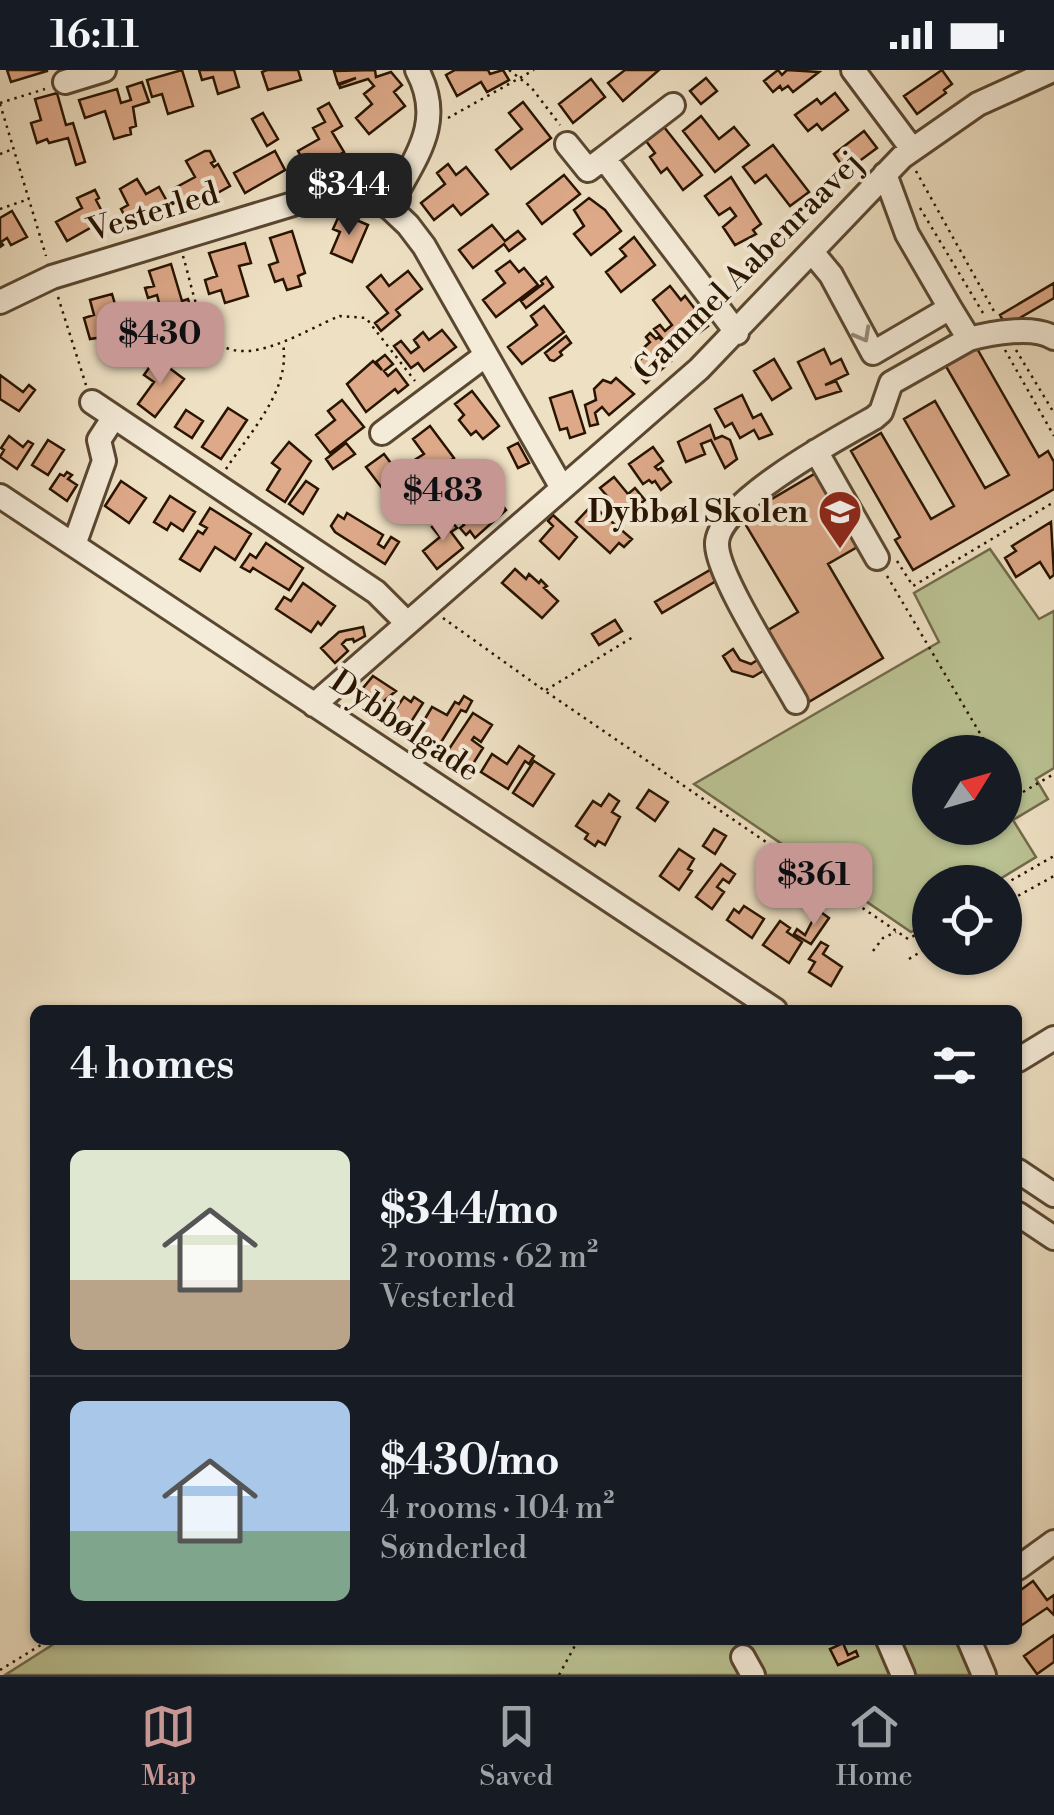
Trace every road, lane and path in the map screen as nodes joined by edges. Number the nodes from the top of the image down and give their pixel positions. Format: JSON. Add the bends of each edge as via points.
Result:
{"nodes":[{"id":1,"x":104,"y":70,"type":"edge"},
{"id":2,"x":417,"y":70,"type":"edge"},
{"id":3,"x":509,"y":70,"type":"edge"},
{"id":4,"x":534,"y":70,"type":"edge"},
{"id":5,"x":852,"y":70,"type":"edge"},
{"id":6,"x":1052,"y":70,"type":"edge"},
{"id":7,"x":518,"y":79,"type":"junction"},
{"id":8,"x":65,"y":82,"type":"joint"},
{"id":9,"x":0,"y":104,"type":"edge"},
{"id":10,"x":673,"y":105,"type":"dead end"},
{"id":11,"x":429,"y":128,"type":"junction"},
{"id":12,"x":567,"y":144,"type":"joint"},
{"id":13,"x":14,"y":149,"type":"junction"},
{"id":14,"x":908,"y":153,"type":"junction"},
{"id":15,"x":0,"y":154,"type":"edge"},
{"id":16,"x":604,"y":158,"type":"junction"},
{"id":17,"x":884,"y":174,"type":"junction"},
{"id":18,"x":914,"y":198,"type":"dead end"},
{"id":19,"x":30,"y":199,"type":"junction"},
{"id":20,"x":389,"y":207,"type":"junction"},
{"id":21,"x":0,"y":209,"type":"edge"},
{"id":22,"x":176,"y":238,"type":"junction"},
{"id":23,"x":812,"y":252,"type":"junction"},
{"id":24,"x":52,"y":277,"type":"junction"},
{"id":25,"x":0,"y":302,"type":"edge"},
{"id":26,"x":950,"y":308,"type":"junction"},
{"id":27,"x":1000,"y":332,"type":"junction"},
{"id":28,"x":738,"y":333,"type":"junction"},
{"id":29,"x":1054,"y":338,"type":"edge"},
{"id":30,"x":969,"y":339,"type":"junction"},
{"id":31,"x":282,"y":342,"type":"junction"},
{"id":32,"x":486,"y":355,"type":"junction"},
{"id":33,"x":428,"y":398,"type":"junction"},
{"id":34,"x":92,"y":402,"type":"joint"},
{"id":35,"x":1054,"y":413,"type":"edge"},
{"id":36,"x":114,"y":417,"type":"junction"},
{"id":37,"x":382,"y":433,"type":"dead end"},
{"id":38,"x":1054,"y":436,"type":"edge"},
{"id":39,"x":816,"y":451,"type":"junction"},
{"id":40,"x":216,"y":485,"type":"junction"},
{"id":41,"x":562,"y":488,"type":"junction"},
{"id":42,"x":0,"y":496,"type":"edge"},
{"id":43,"x":1054,"y":502,"type":"edge"},
{"id":44,"x":74,"y":545,"type":"junction"},
{"id":45,"x":877,"y":558,"type":"junction"},
{"id":46,"x":426,"y":605,"type":"junction"},
{"id":47,"x":407,"y":622,"type":"junction"},
{"id":48,"x":633,"y":637,"type":"dead end"},
{"id":49,"x":544,"y":691,"type":"junction"},
{"id":50,"x":796,"y":702,"type":"dead end"},
{"id":51,"x":314,"y":705,"type":"junction"},
{"id":52,"x":981,"y":735,"type":"edge"},
{"id":53,"x":1054,"y":774,"type":"edge"},
{"id":54,"x":1022,"y":793,"type":"edge"},
{"id":55,"x":1054,"y":856,"type":"edge"},
{"id":56,"x":1022,"y":874,"type":"edge"},
{"id":57,"x":1054,"y":876,"type":"edge"},
{"id":58,"x":1022,"y":894,"type":"edge"},
{"id":59,"x":898,"y":932,"type":"junction"},
{"id":60,"x":912,"y":936,"type":"edge"},
{"id":61,"x":873,"y":952,"type":"dead end"},
{"id":62,"x":912,"y":956,"type":"edge"},
{"id":63,"x":909,"y":958,"type":"dead end"},
{"id":64,"x":766,"y":1005,"type":"edge"},
{"id":65,"x":1054,"y":1038,"type":"edge"},
{"id":66,"x":1022,"y":1058,"type":"edge"},
{"id":67,"x":1022,"y":1174,"type":"edge"},
{"id":68,"x":1054,"y":1195,"type":"edge"},
{"id":69,"x":1022,"y":1217,"type":"edge"},
{"id":70,"x":1054,"y":1238,"type":"edge"},
{"id":71,"x":1054,"y":1542,"type":"edge"},
{"id":72,"x":1022,"y":1565,"type":"edge"},
{"id":73,"x":40,"y":1645,"type":"edge"},
{"id":74,"x":575,"y":1645,"type":"edge"},
{"id":75,"x":890,"y":1645,"type":"edge"},
{"id":76,"x":977,"y":1659,"type":"edge"},
{"id":77,"x":0,"y":1670,"type":"edge"},
{"id":78,"x":558,"y":1675,"type":"edge"},
{"id":79,"x":903,"y":1675,"type":"edge"},
{"id":80,"x":957,"y":1675,"type":"edge"}],
"edges":[{"from":1,"to":8,"type":"street"},
{"from":2,"to":11,"type":"street","via":[[430,102]]},
{"from":3,"to":7,"type":"path"},
{"from":4,"to":7,"type":"path"},
{"from":5,"to":14,"type":"street","name":"Gammel Aabenraavej"},
{"from":6,"to":14,"type":"street","name":"Gammel Aabenraavej","via":[[978,104]]},
{"from":7,"to":11,"type":"path"},
{"from":7,"to":12,"type":"path","via":[[565,132]]},
{"from":8,"to":9,"type":"path"},
{"from":9,"to":13,"type":"path"},
{"from":10,"to":16,"type":"street"},
{"from":11,"to":20,"type":"street"},
{"from":12,"to":16,"type":"street","via":[[588,170]]},
{"from":13,"to":15,"type":"path"},
{"from":13,"to":19,"type":"path"},
{"from":14,"to":17,"type":"street","name":"Gammel Aabenraavej"},
{"from":14,"to":27,"type":"path"},
{"from":16,"to":28,"type":"street"},
{"from":17,"to":23,"type":"street","name":"Gammel Aabenraavej"},
{"from":17,"to":26,"type":"street","via":[[907,234]]},
{"from":18,"to":27,"type":"path"},
{"from":19,"to":21,"type":"path"},
{"from":19,"to":24,"type":"path"},
{"from":20,"to":22,"type":"street","name":"Vesterled","via":[[366,196],[326,194]]},
{"from":20,"to":32,"type":"street","via":[[424,246]]},
{"from":22,"to":24,"type":"street","name":"Vesterled"},
{"from":22,"to":31,"type":"path","via":[[207,331],[220,344],[256,352]]},
{"from":23,"to":26,"type":"street","one_way":true,"via":[[873,353]]},
{"from":23,"to":28,"type":"street","name":"Gammel Aabenraavej"},
{"from":24,"to":25,"type":"street","name":"Vesterled"},
{"from":24,"to":34,"type":"path"},
{"from":26,"to":30,"type":"street"},
{"from":27,"to":29,"type":"street"},
{"from":27,"to":30,"type":"street"},
{"from":27,"to":35,"type":"path"},
{"from":27,"to":38,"type":"path"},
{"from":28,"to":41,"type":"street","name":"Gammel Aabenraavej"},
{"from":30,"to":39,"type":"street","via":[[891,383],[881,412]]},
{"from":31,"to":33,"type":"path","via":[[340,316],[366,318]]},
{"from":31,"to":40,"type":"path","via":[[284,370],[276,392]]},
{"from":32,"to":33,"type":"street"},
{"from":32,"to":41,"type":"street"},
{"from":33,"to":37,"type":"street"},
{"from":34,"to":36,"type":"street"},
{"from":36,"to":40,"type":"street"},
{"from":36,"to":44,"type":"street","via":[[99,440],[104,461]]},
{"from":39,"to":45,"type":"street"},
{"from":39,"to":50,"type":"street","via":[[744,502],[720,526],[717,544],[723,570]]},
{"from":40,"to":47,"type":"street","via":[[376,592]]},
{"from":41,"to":46,"type":"street","name":"Gammel Aabenraavej"},
{"from":42,"to":44,"type":"street","name":"Dybbølgade"},
{"from":43,"to":45,"type":"path","via":[[914,586],[889,550]]},
{"from":44,"to":51,"type":"street","name":"Dybbølgade"},
{"from":45,"to":52,"type":"path"},
{"from":46,"to":47,"type":"street","name":"Gammel Aabenraavej"},
{"from":46,"to":49,"type":"path"},
{"from":47,"to":51,"type":"street","name":"Gammel Aabenraavej"},
{"from":48,"to":49,"type":"path"},
{"from":49,"to":59,"type":"path"},
{"from":51,"to":64,"type":"street","name":"Dybbølgade"},
{"from":53,"to":54,"type":"path"},
{"from":55,"to":56,"type":"path"},
{"from":57,"to":58,"type":"path"},
{"from":59,"to":60,"type":"path"},
{"from":59,"to":61,"type":"path"},
{"from":62,"to":63,"type":"path"},
{"from":65,"to":66,"type":"street"},
{"from":67,"to":68,"type":"street"},
{"from":69,"to":70,"type":"street"},
{"from":71,"to":72,"type":"street"},
{"from":73,"to":77,"type":"path"},
{"from":74,"to":78,"type":"path"},
{"from":75,"to":79,"type":"street"},
{"from":76,"to":80,"type":"street"}]}
